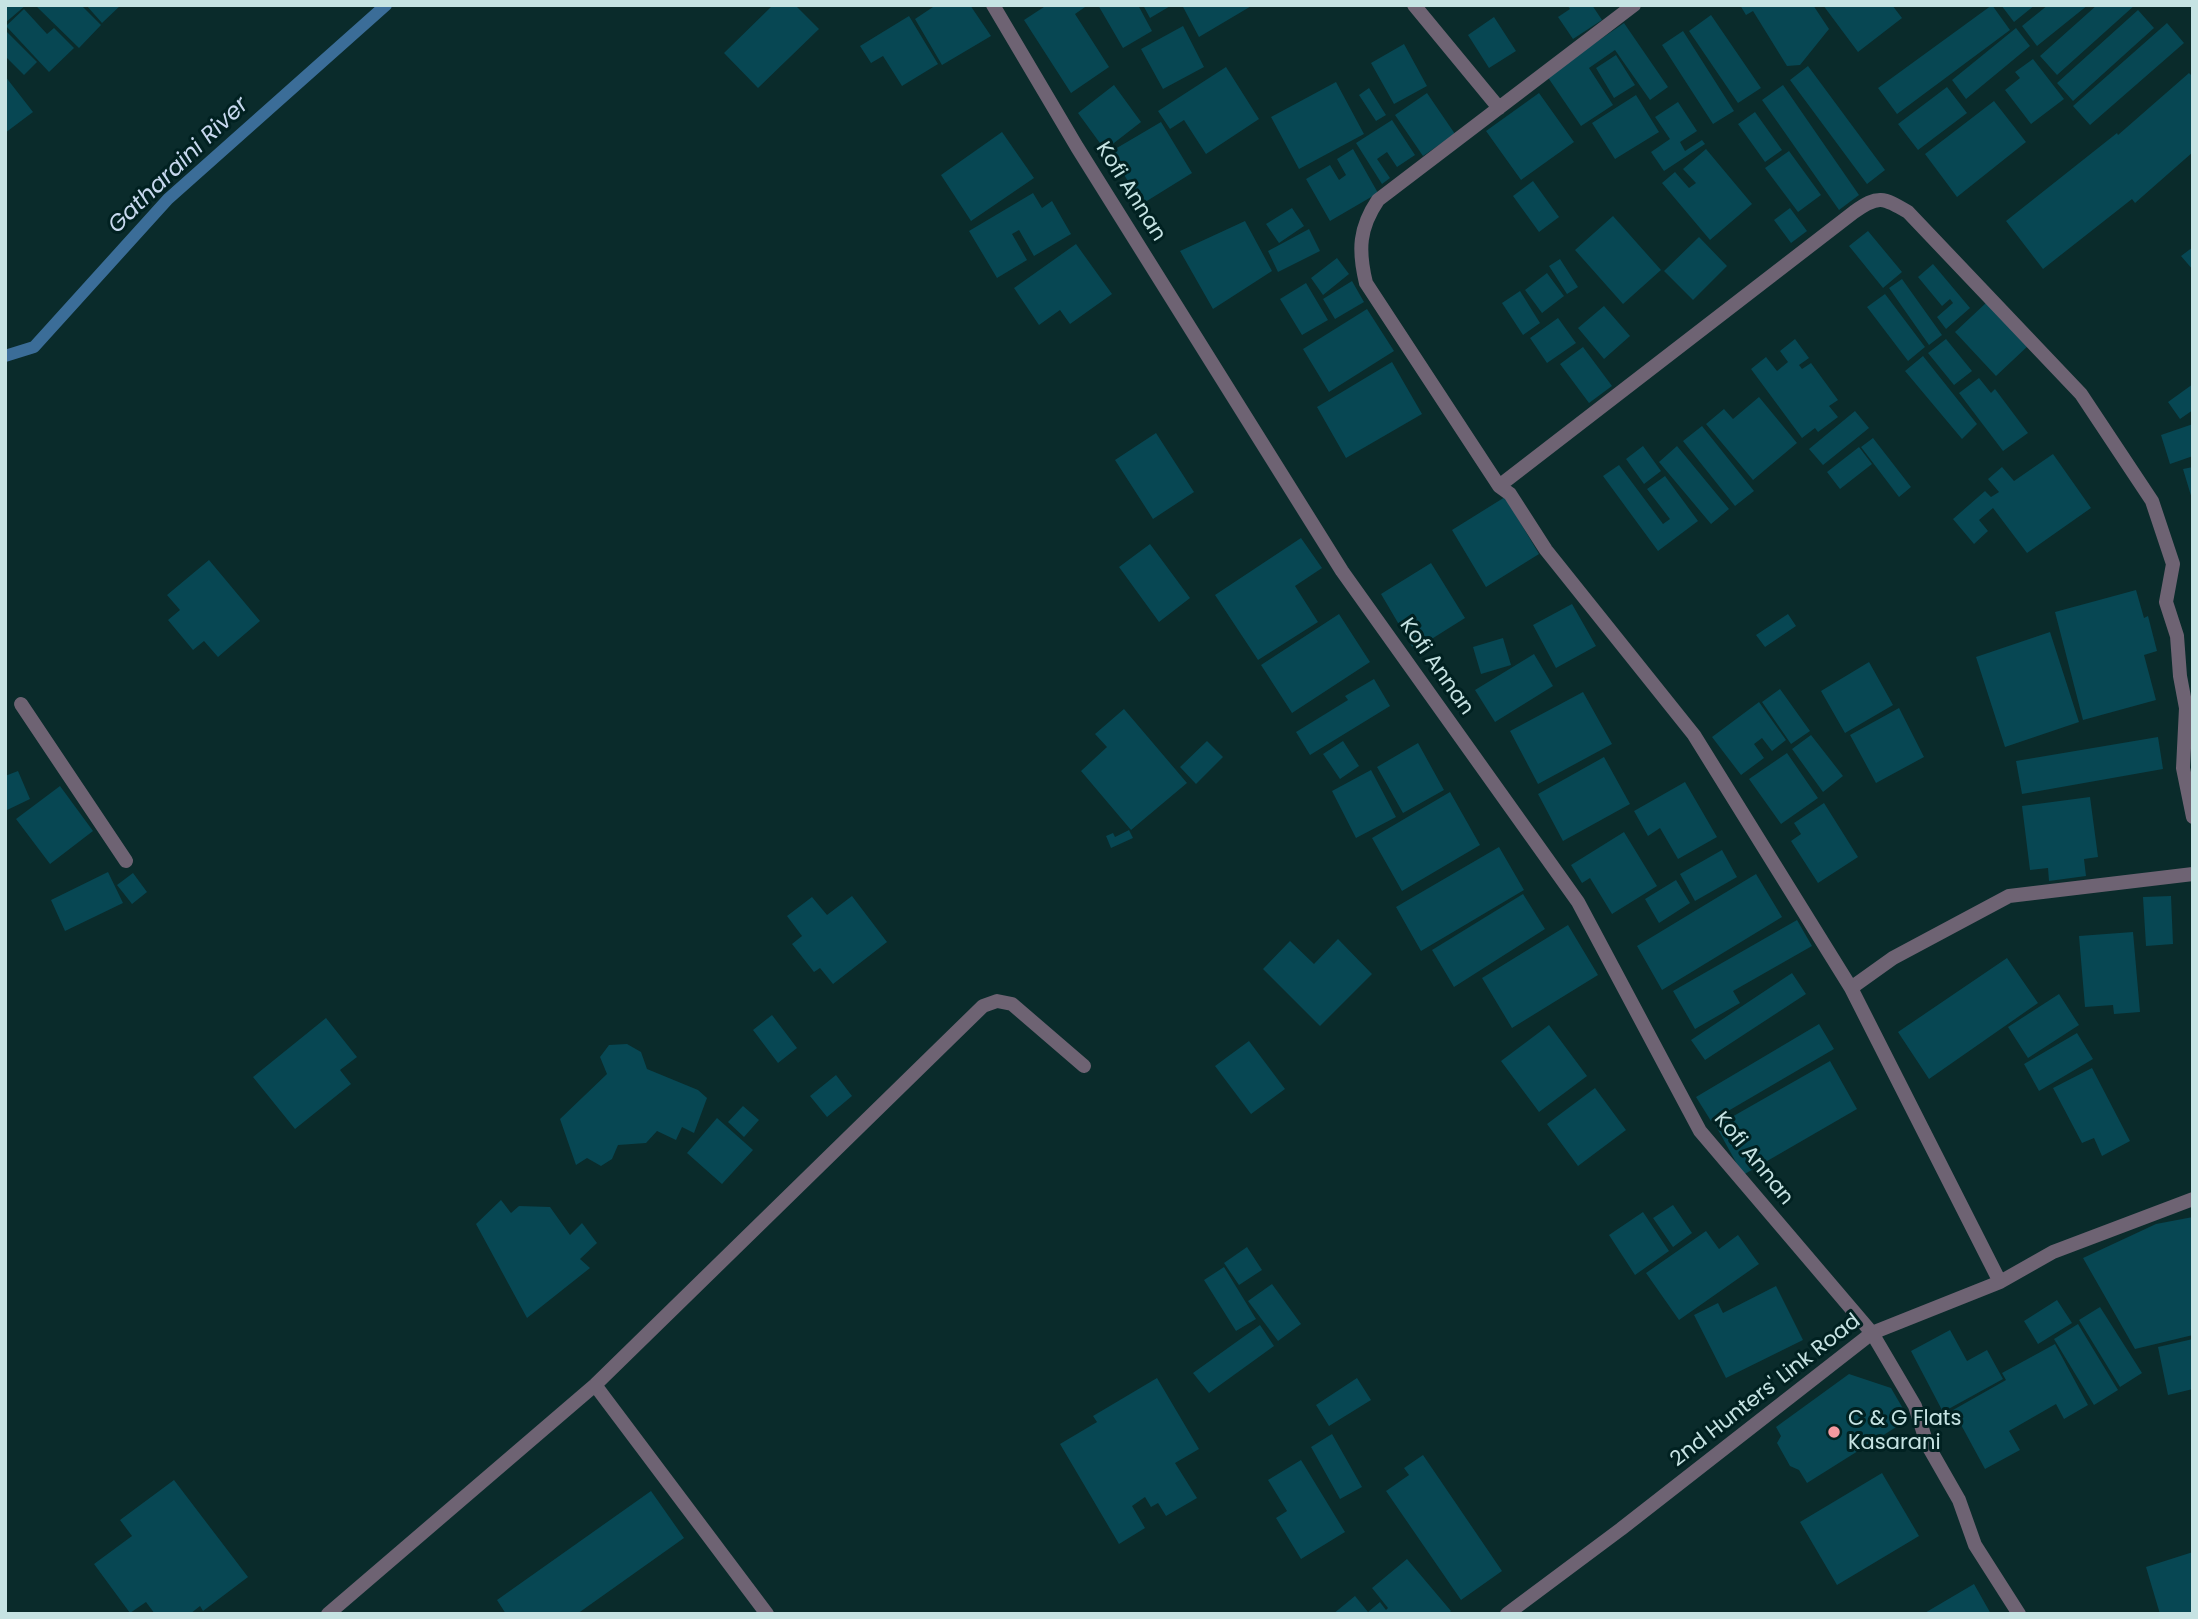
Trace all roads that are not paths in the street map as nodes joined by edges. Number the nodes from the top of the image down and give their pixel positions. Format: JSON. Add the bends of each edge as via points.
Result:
{"nodes":[{"id":1,"x":993,"y":5,"type":"edge"},
{"id":2,"x":1413,"y":5,"type":"edge"},
{"id":3,"x":1634,"y":5,"type":"edge"},
{"id":4,"x":1499,"y":108,"type":"junction"},
{"id":5,"x":1499,"y":486,"type":"junction"},
{"id":6,"x":21,"y":704,"type":"dead end"},
{"id":7,"x":2193,"y":817,"type":"edge"},
{"id":8,"x":126,"y":861,"type":"dead end"},
{"id":9,"x":2193,"y":874,"type":"edge"},
{"id":10,"x":1851,"y":988,"type":"junction"},
{"id":11,"x":1084,"y":1066,"type":"dead end"},
{"id":12,"x":2193,"y":1199,"type":"edge"},
{"id":13,"x":2000,"y":1282,"type":"junction"},
{"id":14,"x":1872,"y":1333,"type":"junction"},
{"id":15,"x":595,"y":1385,"type":"junction"},
{"id":16,"x":1509,"y":1613,"type":"edge"},
{"id":17,"x":328,"y":1614,"type":"edge"},
{"id":18,"x":766,"y":1614,"type":"edge"},
{"id":19,"x":2019,"y":1614,"type":"edge"}],
"edges":[{"from":1,"to":14,"type":"street","name":"Kofi Annan","via":[[1342,571],[1578,902],[1700,1131]]},
{"from":2,"to":4,"type":"street"},
{"from":3,"to":4,"type":"street"},
{"from":4,"to":5,"type":"street","via":[[1378,200],[1367,217],[1360,258],[1366,283]]},
{"from":5,"to":7,"type":"street","via":[[1872,199],[1888,200],[1908,212],[2081,394],[2152,500],[2173,564],[2166,602],[2177,636],[2186,708],[2183,768]]},
{"from":5,"to":10,"type":"street","via":[[1510,494],[1546,551],[1694,735]]},
{"from":6,"to":8,"type":"street"},
{"from":9,"to":10,"type":"street","via":[[2009,896],[1893,958]]},
{"from":10,"to":13,"type":"street"},
{"from":11,"to":15,"type":"street","via":[[1012,1004],[997,1001],[983,1006]]},
{"from":12,"to":13,"type":"street","name":"2nd Hunters' Link Road","via":[[2053,1252]]},
{"from":13,"to":14,"type":"street","name":"2nd Hunters' Link Road"},
{"from":14,"to":16,"type":"street","name":"2nd Hunters' Link Road"},
{"from":14,"to":19,"type":"street","name":"Kofi Annan","via":[[1915,1406],[1927,1444],[1959,1500],[1975,1545]]},
{"from":15,"to":17,"type":"street"},
{"from":15,"to":18,"type":"street"}]}
